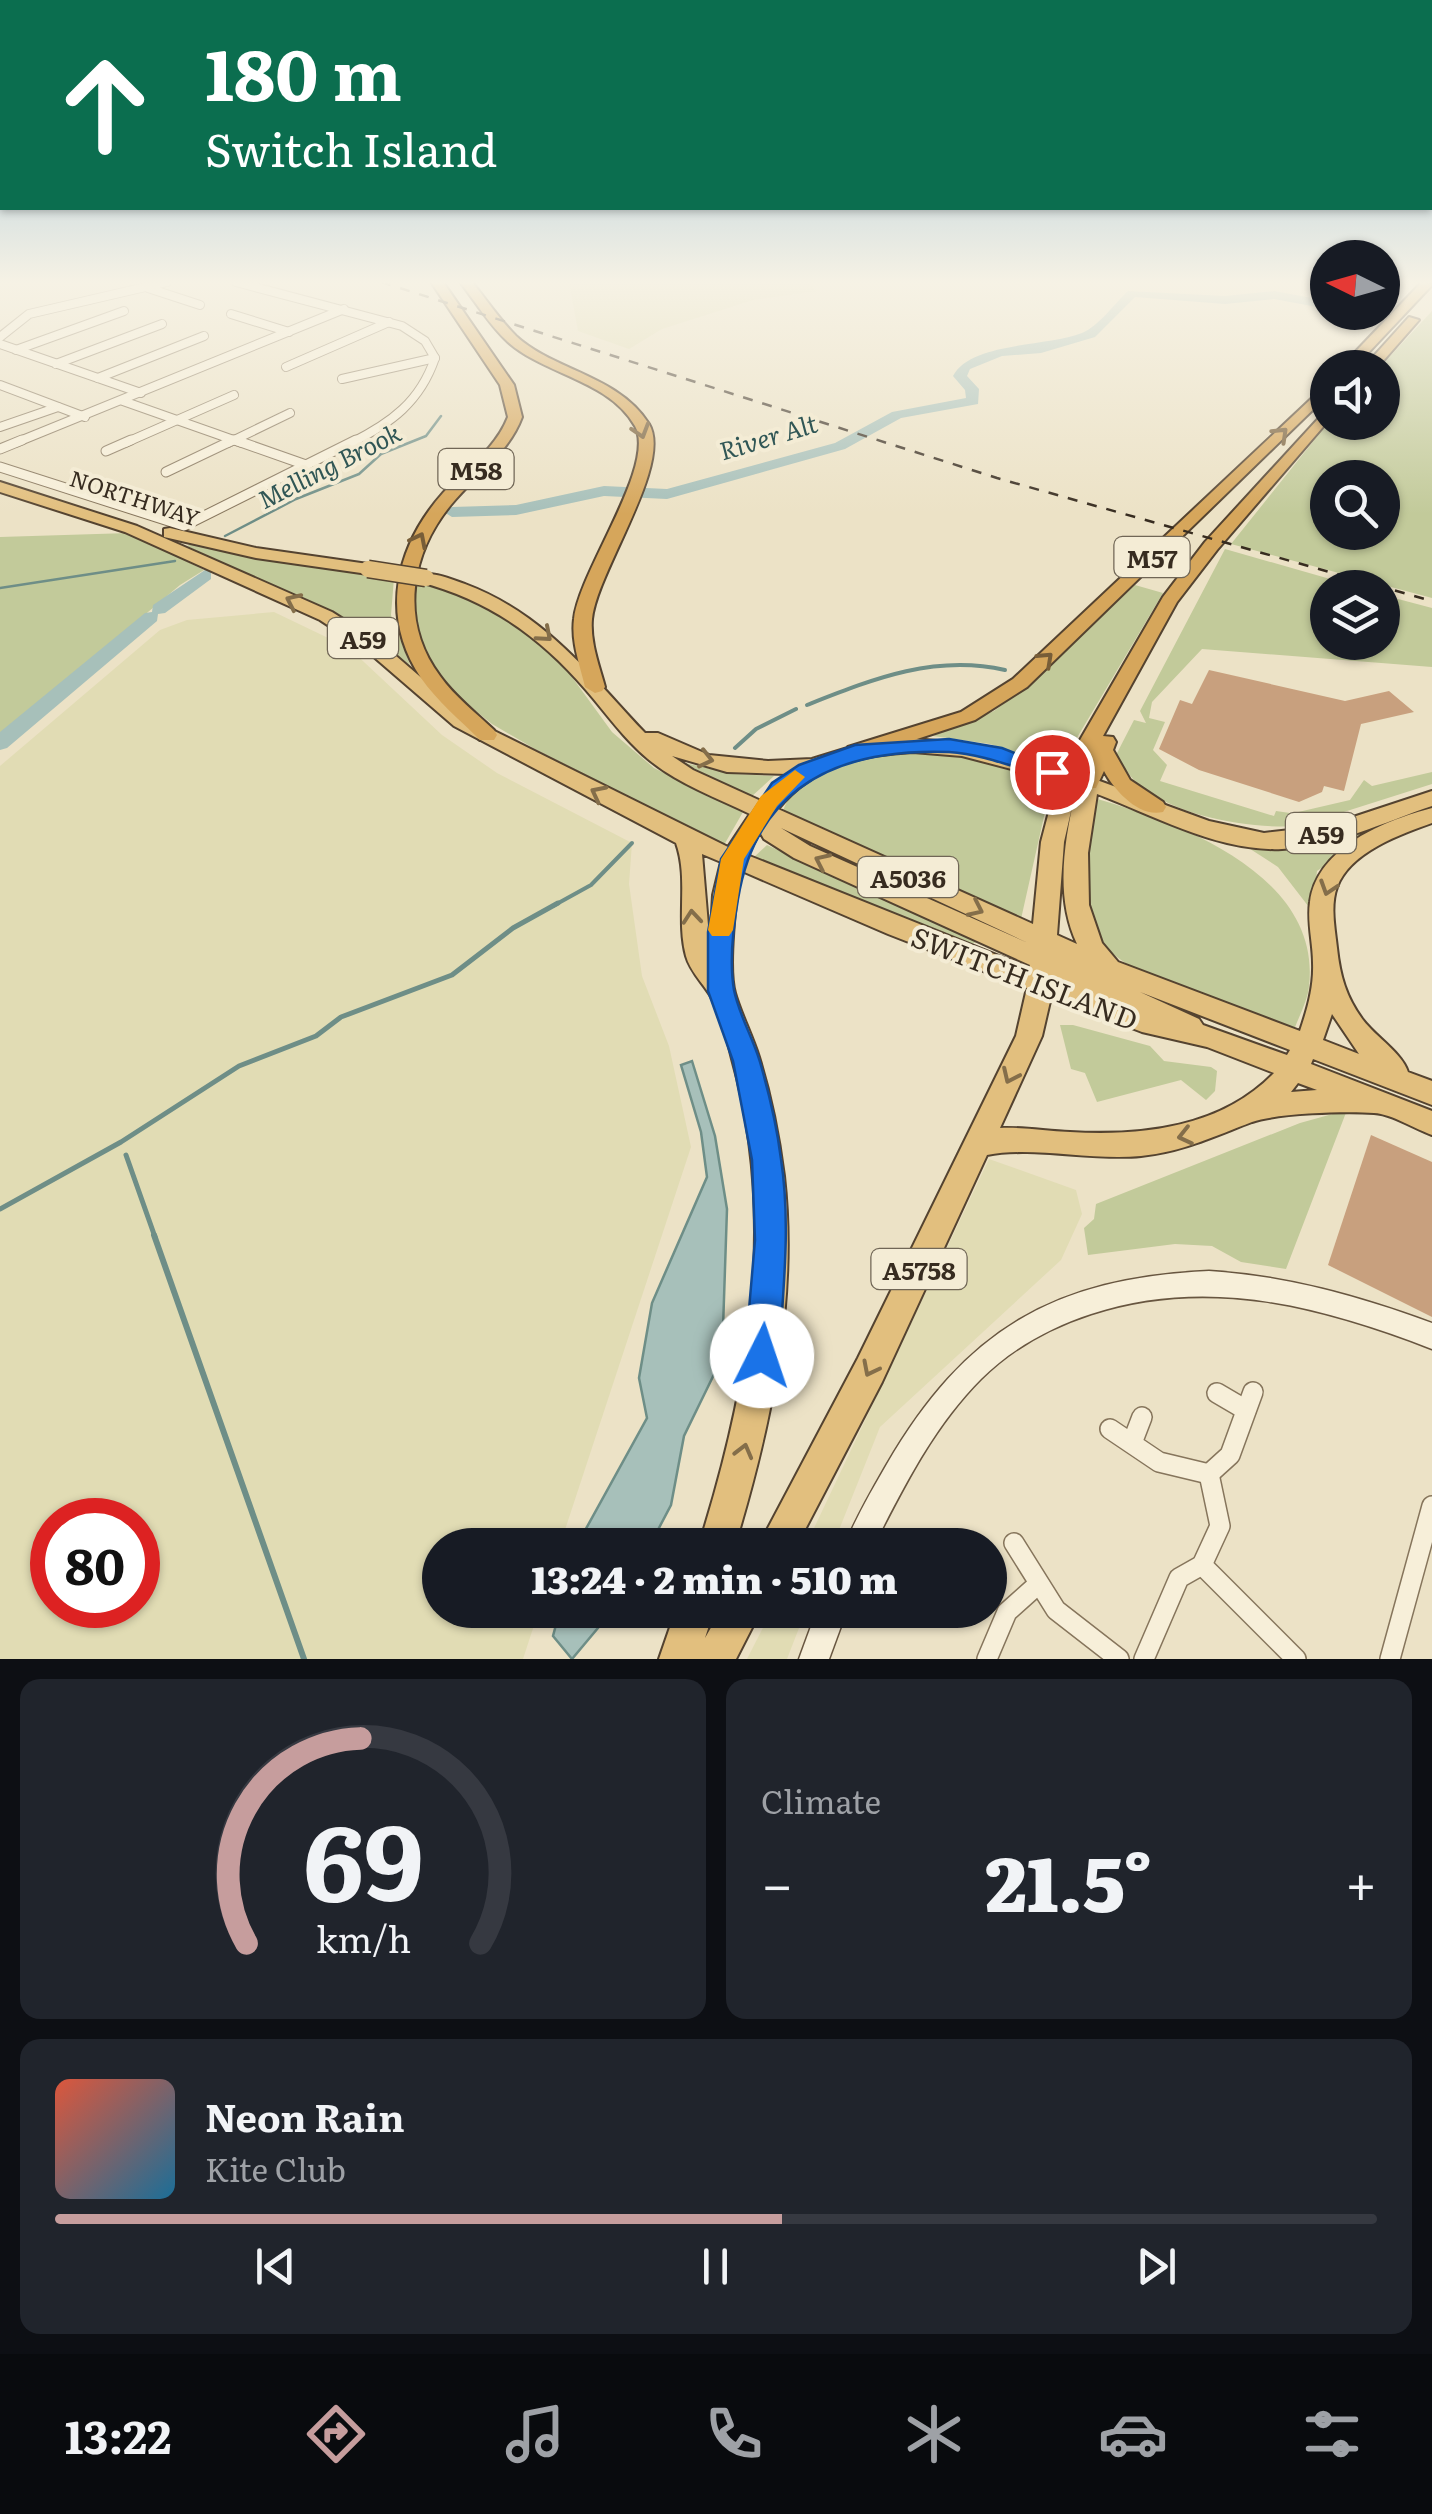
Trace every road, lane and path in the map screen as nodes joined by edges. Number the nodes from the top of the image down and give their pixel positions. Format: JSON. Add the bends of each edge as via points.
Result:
{"nodes":[{"id":1,"x":43,"y":359,"type":"edge"},
{"id":2,"x":68,"y":359,"type":"edge"},
{"id":3,"x":145,"y":359,"type":"edge"},
{"id":4,"x":222,"y":359,"type":"edge"},
{"id":5,"x":303,"y":359,"type":"edge"},
{"id":6,"x":429,"y":359,"type":"edge"},
{"id":7,"x":435,"y":359,"type":"edge"},
{"id":8,"x":490,"y":359,"type":"edge"},
{"id":9,"x":547,"y":359,"type":"edge"},
{"id":10,"x":56,"y":364,"type":"junction"},
{"id":11,"x":285,"y":367,"type":"dead end"},
{"id":12,"x":98,"y":378,"type":"junction"},
{"id":13,"x":341,"y":379,"type":"dead end"},
{"id":14,"x":0,"y":385,"type":"edge"},
{"id":15,"x":141,"y":393,"type":"junction"},
{"id":16,"x":234,"y":395,"type":"dead end"},
{"id":17,"x":123,"y":401,"type":"junction"},
{"id":18,"x":1310,"y":404,"type":"edge"},
{"id":19,"x":58,"y":407,"type":"junction"},
{"id":20,"x":290,"y":413,"type":"dead end"},
{"id":21,"x":85,"y":417,"type":"junction"},
{"id":22,"x":176,"y":420,"type":"junction"},
{"id":23,"x":0,"y":427,"type":"edge"},
{"id":24,"x":1310,"y":433,"type":"edge"},
{"id":25,"x":233,"y":440,"type":"junction"},
{"id":26,"x":0,"y":446,"type":"edge"},
{"id":27,"x":104,"y":451,"type":"dead end"},
{"id":28,"x":306,"y":466,"type":"junction"},
{"id":29,"x":0,"y":467,"type":"edge"},
{"id":30,"x":165,"y":472,"type":"dead end"},
{"id":31,"x":0,"y":483,"type":"edge"},
{"id":32,"x":595,"y":687,"type":"junction"},
{"id":33,"x":1108,"y":714,"type":"junction"},
{"id":34,"x":619,"y":717,"type":"junction"},
{"id":35,"x":486,"y":735,"type":"junction"},
{"id":36,"x":1102,"y":750,"type":"junction"},
{"id":37,"x":855,"y":752,"type":"junction"},
{"id":38,"x":1015,"y":760,"type":"junction"},
{"id":39,"x":822,"y":763,"type":"junction"},
{"id":40,"x":1078,"y":780,"type":"junction"},
{"id":41,"x":1432,"y":798,"type":"edge"},
{"id":42,"x":1155,"y":807,"type":"junction"},
{"id":43,"x":1058,"y":808,"type":"junction"},
{"id":44,"x":762,"y":810,"type":"junction"},
{"id":45,"x":1432,"y":815,"type":"edge"},
{"id":46,"x":782,"y":829,"type":"junction"},
{"id":47,"x":685,"y":838,"type":"junction"},
{"id":48,"x":733,"y":859,"type":"junction"},
{"id":49,"x":962,"y":954,"type":"junction"},
{"id":50,"x":1033,"y":954,"type":"junction"},
{"id":51,"x":1325,"y":962,"type":"junction"},
{"id":52,"x":1117,"y":973,"type":"junction"},
{"id":53,"x":721,"y":991,"type":"junction"},
{"id":54,"x":1301,"y":1057,"type":"junction"},
{"id":55,"x":1412,"y":1094,"type":"edge"},
{"id":56,"x":1249,"y":1110,"type":"junction"},
{"id":57,"x":1432,"y":1123,"type":"edge"},
{"id":58,"x":978,"y":1145,"type":"junction"},
{"id":59,"x":1432,"y":1336,"type":"edge"},
{"id":60,"x":1217,"y":1393,"type":"dead end"},
{"id":61,"x":1142,"y":1417,"type":"dead end"},
{"id":62,"x":1110,"y":1429,"type":"dead end"},
{"id":63,"x":1132,"y":1442,"type":"junction"},
{"id":64,"x":1209,"y":1474,"type":"junction"},
{"id":65,"x":1432,"y":1506,"type":"edge"},
{"id":66,"x":722,"y":1528,"type":"edge"},
{"id":67,"x":785,"y":1528,"type":"edge"},
{"id":68,"x":868,"y":1528,"type":"edge"},
{"id":69,"x":1014,"y":1542,"type":"dead end"},
{"id":70,"x":1202,"y":1564,"type":"junction"},
{"id":71,"x":1035,"y":1587,"type":"junction"},
{"id":72,"x":689,"y":1628,"type":"edge"},
{"id":73,"x":732,"y":1628,"type":"edge"},
{"id":74,"x":825,"y":1628,"type":"edge"},
{"id":75,"x":679,"y":1659,"type":"edge"},
{"id":76,"x":716,"y":1659,"type":"edge"},
{"id":77,"x":814,"y":1659,"type":"edge"},
{"id":78,"x":987,"y":1659,"type":"edge"},
{"id":79,"x":1119,"y":1659,"type":"edge"},
{"id":80,"x":1144,"y":1659,"type":"edge"},
{"id":81,"x":1296,"y":1659,"type":"edge"},
{"id":82,"x":1390,"y":1659,"type":"edge"}],
"edges":[{"from":1,"to":10,"type":"street"},
{"from":2,"to":10,"type":"street"},
{"from":3,"to":12,"type":"street"},
{"from":4,"to":15,"type":"street"},
{"from":5,"to":11,"type":"street"},
{"from":6,"to":13,"type":"street"},
{"from":7,"to":28,"type":"street","via":[[428,383],[400,416]]},
{"from":35,"to":8,"type":"highway","number":"M58","one_way":true,"via":[[428,674],[403,612],[406,569],[420,536],[504,440],[515,416],[507,385]]},
{"from":9,"to":32,"type":"highway","one_way":true,"via":[[631,408],[647,439],[585,608],[583,640]]},
{"from":10,"to":12,"type":"street"},
{"from":12,"to":15,"type":"street"},
{"from":14,"to":19,"type":"street"},
{"from":15,"to":17,"type":"street"},
{"from":16,"to":22,"type":"street"},
{"from":17,"to":21,"type":"street"},
{"from":17,"to":22,"type":"street"},
{"from":37,"to":18,"type":"highway","number":"M57","one_way":true,"via":[[968,716],[1020,683]]},
{"from":19,"to":21,"type":"street"},
{"from":19,"to":23,"type":"street"},
{"from":20,"to":25,"type":"street"},
{"from":21,"to":26,"type":"street"},
{"from":22,"to":25,"type":"street"},
{"from":22,"to":27,"type":"street"},
{"from":24,"to":33,"type":"highway","number":"M57","via":[[1170,601]]},
{"from":25,"to":28,"type":"street"},
{"from":25,"to":30,"type":"street"},
{"from":28,"to":29,"type":"street","name":"NORTHWAY","via":[[184,526]]},
{"from":31,"to":32,"type":"highway","name":"NORTHWAY","number":"A59","one_way":true,"bridge":true,"via":[[196,541],[464,588],[524,618]]},
{"from":35,"to":31,"type":"highway","name":"NORTHWAY","number":"A59","one_way":true,"via":[[435,704],[354,632],[131,528]]},
{"from":32,"to":34,"type":"highway","number":"A59"},
{"from":33,"to":36,"type":"highway","number":"M57"},
{"from":33,"to":40,"type":"highway","number":"M57"},
{"from":34,"to":39,"type":"highway","number":"A59","one_way":true,"via":[[668,749],[697,758],[749,767]]},
{"from":34,"to":44,"type":"highway","via":[[656,758]]},
{"from":47,"to":35,"type":"highway","number":"A59","one_way":true},
{"from":36,"to":40,"type":"highway","number":"M57"},
{"from":36,"to":42,"type":"highway","via":[[1122,785]]},
{"from":37,"to":38,"type":"highway","number":"A59","via":[[949,746]]},
{"from":37,"to":39,"type":"highway","number":"A59"},
{"from":38,"to":40,"type":"highway","number":"A59"},
{"from":38,"to":43,"type":"highway","via":[[1039,779]]},
{"from":39,"to":44,"type":"highway","via":[[790,780]]},
{"from":40,"to":42,"type":"highway","number":"A59"},
{"from":40,"to":43,"type":"highway"},
{"from":40,"to":52,"type":"highway","via":[[1079,907],[1088,942]]},
{"from":41,"to":42,"type":"highway","number":"A59","via":[[1294,841],[1252,839]]},
{"from":43,"to":50,"type":"highway","number":"A5758"},
{"from":44,"to":46,"type":"highway"},
{"from":44,"to":48,"type":"highway"},
{"from":45,"to":51,"type":"highway","number":"A59","one_way":true,"via":[[1385,834],[1328,878]]},
{"from":46,"to":48,"type":"highway"},
{"from":46,"to":50,"type":"highway"},
{"from":47,"to":48,"type":"highway","number":"A5036"},
{"from":53,"to":47,"type":"highway","one_way":true,"via":[[700,964],[694,940],[694,860]]},
{"from":48,"to":49,"type":"highway","name":"SWITCH ISLAND","number":"A5036"},
{"from":48,"to":53,"type":"highway","via":[[720,932]]},
{"from":49,"to":50,"type":"highway","name":"SWITCH ISLAND","number":"A5036"},
{"from":49,"to":50,"type":"highway"},
{"from":50,"to":52,"type":"highway","name":"SWITCH ISLAND","number":"A5036"},
{"from":50,"to":54,"type":"highway","name":"SWITCH ISLAND","number":"A5036","via":[[1150,1026]]},
{"from":50,"to":58,"type":"highway","number":"A5758","one_way":true,"via":[[1028,1036]]},
{"from":51,"to":54,"type":"highway","number":"A59"},
{"from":51,"to":55,"type":"highway","via":[[1340,1010]]},
{"from":52,"to":54,"type":"highway","name":"SWITCH ISLAND","number":"A5036"},
{"from":66,"to":53,"type":"highway","one_way":true,"via":[[759,1396],[771,1240],[762,1126]]},
{"from":54,"to":55,"type":"highway","number":"A5036"},
{"from":54,"to":56,"type":"highway","via":[[1278,1091]]},
{"from":55,"to":56,"type":"highway"},
{"from":55,"to":57,"type":"highway","number":"A5036"},
{"from":56,"to":58,"type":"highway","one_way":true,"via":[[1199,1134],[1156,1142],[1072,1145],[1013,1138]]},
{"from":58,"to":67,"type":"highway","number":"A5758","one_way":true},
{"from":59,"to":68,"type":"main road","via":[[1324,1297],[1242,1282],[1146,1286],[1083,1304],[1016,1334],[965,1376],[915,1442]]},
{"from":60,"to":64,"type":"street","via":[[1249,1401],[1230,1455]]},
{"from":61,"to":63,"type":"street"},
{"from":62,"to":63,"type":"street"},
{"from":63,"to":64,"type":"street","via":[[1160,1462]]},
{"from":64,"to":70,"type":"street","via":[[1220,1526]]},
{"from":65,"to":82,"type":"street"},
{"from":69,"to":71,"type":"street"},
{"from":70,"to":80,"type":"street","via":[[1178,1578]]},
{"from":70,"to":81,"type":"street"},
{"from":71,"to":78,"type":"street","via":[[1008,1612]]},
{"from":71,"to":79,"type":"street","via":[[1076,1629]]},
{"from":72,"to":75,"type":"highway"},
{"from":73,"to":76,"type":"highway"},
{"from":74,"to":77,"type":"main road"}]}
